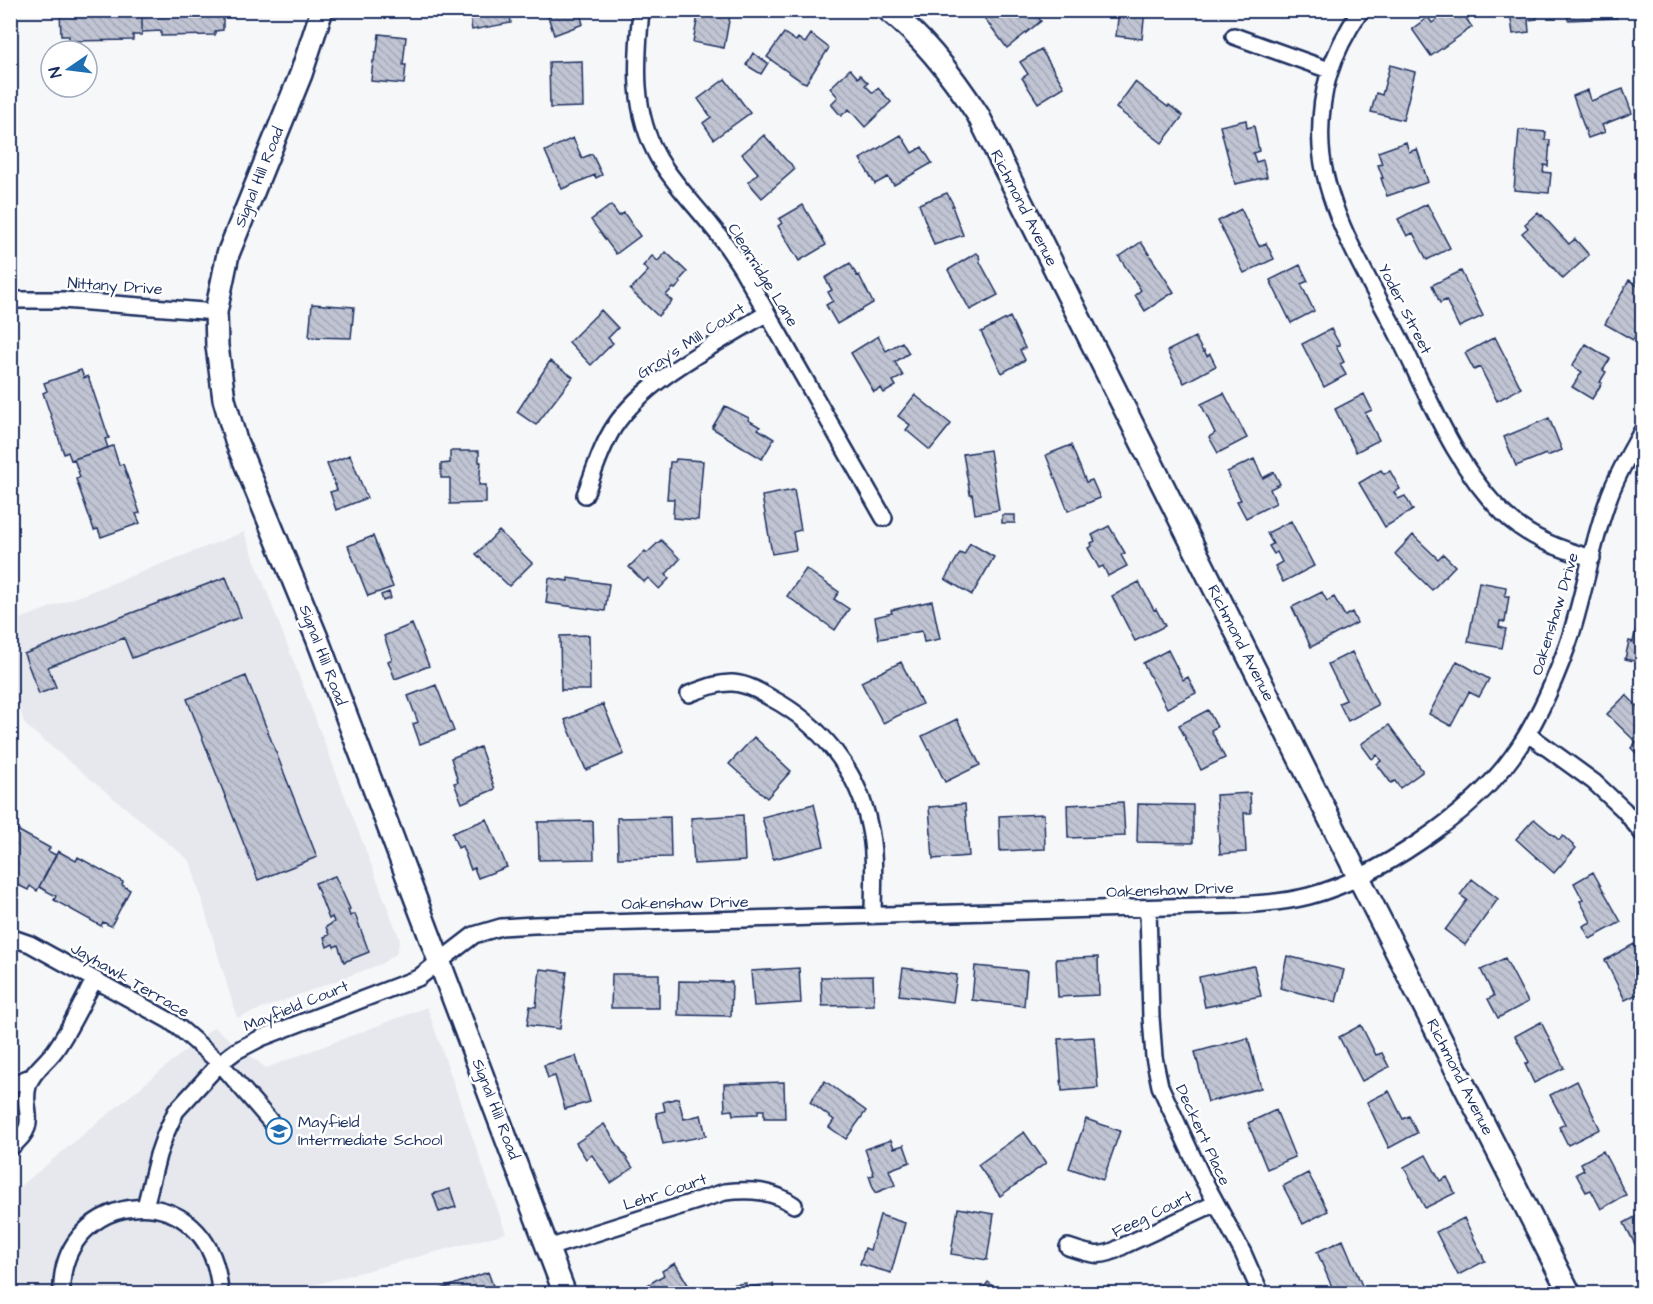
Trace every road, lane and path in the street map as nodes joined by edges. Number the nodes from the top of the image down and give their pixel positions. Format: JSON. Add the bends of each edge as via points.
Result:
{"nodes":[{"id":1,"x":322,"y":10,"type":"edge"},
{"id":2,"x":641,"y":10,"type":"edge"},
{"id":3,"x":888,"y":10,"type":"edge"},
{"id":4,"x":1361,"y":10,"type":"edge"},
{"id":5,"x":1234,"y":36,"type":"dead end"},
{"id":6,"x":1329,"y":70,"type":"junction"},
{"id":7,"x":10,"y":300,"type":"edge"},
{"id":8,"x":216,"y":312,"type":"junction"},
{"id":9,"x":767,"y":313,"type":"junction"},
{"id":10,"x":1642,"y":431,"type":"edge"},
{"id":11,"x":585,"y":495,"type":"dead end"},
{"id":12,"x":884,"y":519,"type":"dead end"},
{"id":13,"x":1592,"y":558,"type":"junction"},
{"id":14,"x":689,"y":694,"type":"dead end"},
{"id":15,"x":1528,"y":734,"type":"junction"},
{"id":16,"x":1642,"y":833,"type":"edge"},
{"id":17,"x":1358,"y":876,"type":"junction"},
{"id":18,"x":1148,"y":909,"type":"junction"},
{"id":19,"x":873,"y":916,"type":"junction"},
{"id":20,"x":10,"y":937,"type":"edge"},
{"id":21,"x":440,"y":962,"type":"junction"},
{"id":22,"x":94,"y":980,"type":"junction"},
{"id":23,"x":220,"y":1063,"type":"junction"},
{"id":24,"x":33,"y":1076,"type":"junction"},
{"id":25,"x":10,"y":1085,"type":"edge"},
{"id":26,"x":271,"y":1122,"type":"dead end"},
{"id":27,"x":10,"y":1148,"type":"edge"},
{"id":28,"x":1216,"y":1203,"type":"junction"},
{"id":29,"x":794,"y":1205,"type":"dead end"},
{"id":30,"x":145,"y":1208,"type":"junction"},
{"id":31,"x":1068,"y":1247,"type":"dead end"},
{"id":32,"x":548,"y":1248,"type":"junction"},
{"id":33,"x":62,"y":1293,"type":"edge"},
{"id":34,"x":220,"y":1293,"type":"edge"},
{"id":35,"x":565,"y":1293,"type":"edge"},
{"id":36,"x":1261,"y":1293,"type":"edge"},
{"id":37,"x":1570,"y":1293,"type":"edge"}],
"edges":[{"from":1,"to":8,"type":"street","name":"Signal Hill Road","via":[[305,63],[228,254]]},
{"from":2,"to":9,"type":"street","name":"Clearridge Lane","via":[[637,84],[651,143],[676,184],[725,243]]},
{"from":3,"to":17,"type":"street","name":"Richmond Avenue","via":[[928,48],[978,115]]},
{"from":4,"to":6,"type":"street","name":"Yoder Street"},
{"from":5,"to":6,"type":"street"},
{"from":6,"to":13,"type":"street","name":"Yoder Street","via":[[1322,104],[1321,148],[1334,205],[1453,445],[1482,489],[1523,530],[1549,545]]},
{"from":7,"to":8,"type":"street","name":"Nittany Drive","via":[[63,300]]},
{"from":8,"to":21,"type":"street","name":"Signal Hill Road","via":[[224,399],[236,441],[317,638]]},
{"from":9,"to":11,"type":"street","name":"Gray's Mill Court","via":[[638,397],[613,429]]},
{"from":9,"to":12,"type":"street","name":"Clearridge Lane"},
{"from":10,"to":13,"type":"street","name":"Oakenshaw Drive","via":[[1608,500]]},
{"from":13,"to":15,"type":"street","name":"Oakenshaw Drive","via":[[1568,644]]},
{"from":14,"to":19,"type":"street","via":[[715,684],[748,686],[787,706],[823,737],[853,780],[869,825],[874,860]]},
{"from":15,"to":16,"type":"street","via":[[1594,782]]},
{"from":15,"to":17,"type":"street","name":"Oakenshaw Drive","via":[[1512,759],[1448,822]]},
{"from":17,"to":18,"type":"street","name":"Oakenshaw Drive","via":[[1324,891],[1277,902]]},
{"from":17,"to":37,"type":"street","name":"Richmond Avenue"},
{"from":18,"to":19,"type":"street","name":"Oakenshaw Drive"},
{"from":18,"to":28,"type":"street","name":"Deckert Place","via":[[1151,1017],[1160,1086]]},
{"from":19,"to":21,"type":"street","name":"Oakenshaw Drive","via":[[501,927],[474,935]]},
{"from":20,"to":22,"type":"street","name":"Jayhawk Terrace"},
{"from":21,"to":23,"type":"street","name":"Mayfield Court","via":[[409,982],[261,1038]]},
{"from":21,"to":32,"type":"street","name":"Signal Hill Road"},
{"from":22,"to":23,"type":"street","name":"Jayhawk Terrace","via":[[170,1021]]},
{"from":22,"to":24,"type":"street","via":[[55,1051]]},
{"from":23,"to":26,"type":"street","name":"Jayhawk Terrace"},
{"from":23,"to":30,"type":"street","name":"Mayfield Court","via":[[176,1111],[161,1145]]},
{"from":24,"to":25,"type":"street"},
{"from":24,"to":27,"type":"street","via":[[28,1085],[27,1128]]},
{"from":28,"to":31,"type":"street","name":"Feeg Court","via":[[1113,1253],[1100,1256]]},
{"from":28,"to":36,"type":"street","name":"Deckert Place"},
{"from":29,"to":32,"type":"street","name":"Lehr Court","via":[[762,1191],[725,1192]]},
{"from":30,"to":33,"type":"street","via":[[124,1209],[102,1217],[85,1230],[64,1268]]},
{"from":30,"to":34,"type":"street","via":[[167,1211],[202,1236],[214,1255]]},
{"from":32,"to":35,"type":"street","name":"Signal Hill Road"}]}
